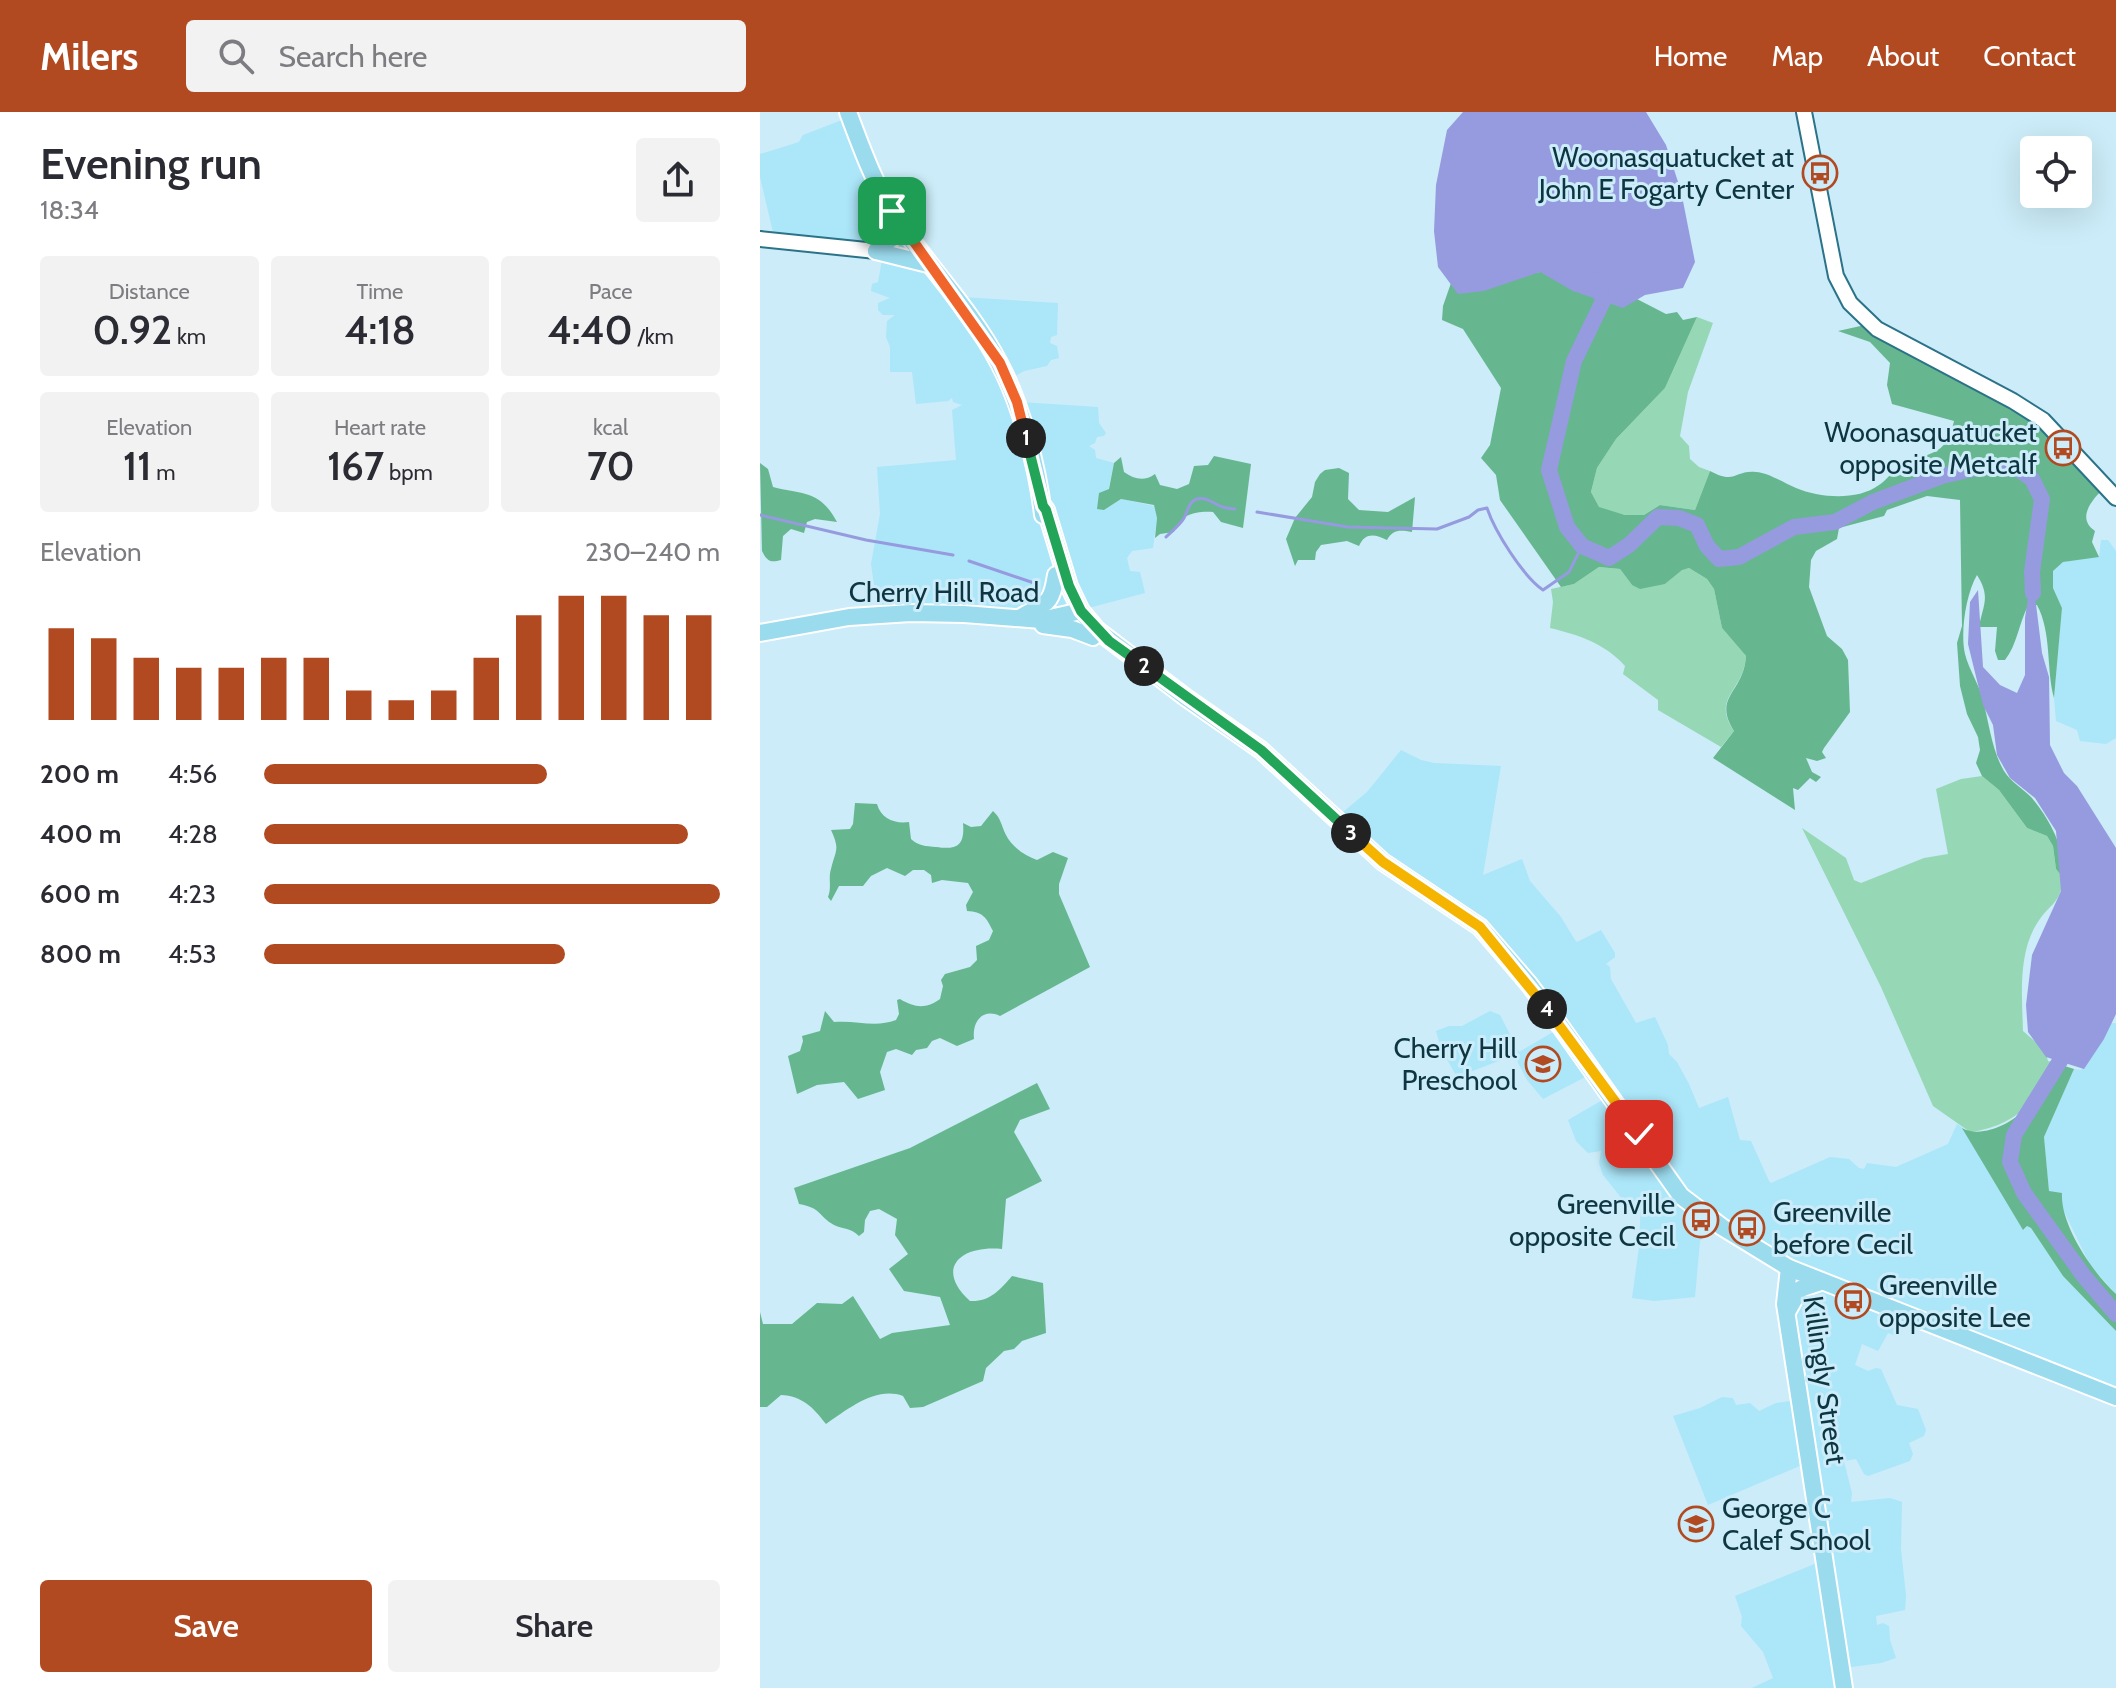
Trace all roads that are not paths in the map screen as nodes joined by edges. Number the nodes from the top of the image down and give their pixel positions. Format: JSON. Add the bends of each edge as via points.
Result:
{"nodes":[{"id":1,"x":848,"y":112,"type":"edge"},
{"id":2,"x":1804,"y":112,"type":"edge"},
{"id":3,"x":897,"y":220,"type":"junction"},
{"id":4,"x":909,"y":237,"type":"junction"},
{"id":5,"x":760,"y":239,"type":"edge"},
{"id":6,"x":882,"y":249,"type":"junction"},
{"id":7,"x":928,"y":264,"type":"junction"},
{"id":8,"x":2116,"y":498,"type":"edge"},
{"id":9,"x":1043,"y":506,"type":"junction"},
{"id":10,"x":1056,"y":575,"type":"junction"},
{"id":11,"x":1076,"y":612,"type":"junction"},
{"id":12,"x":986,"y":615,"type":"junction"},
{"id":13,"x":1019,"y":618,"type":"junction"},
{"id":14,"x":760,"y":633,"type":"edge"},
{"id":15,"x":1093,"y":637,"type":"junction"},
{"id":16,"x":1180,"y":692,"type":"junction"},
{"id":17,"x":1789,"y":1268,"type":"junction"},
{"id":18,"x":1821,"y":1282,"type":"junction"},
{"id":19,"x":1786,"y":1314,"type":"junction"},
{"id":20,"x":2116,"y":1397,"type":"edge"},
{"id":21,"x":1844,"y":1688,"type":"edge"}],
"edges":[{"from":1,"to":3,"type":"main road"},
{"from":2,"to":8,"type":"street","via":[[1836,276],[1850,303],[1877,329],[2043,420]]},
{"from":3,"to":4,"type":"main road"},
{"from":3,"to":6,"type":"main road"},
{"from":4,"to":6,"type":"main road"},
{"from":4,"to":7,"type":"main road"},
{"from":5,"to":6,"type":"street"},
{"from":6,"to":7,"type":"main road"},
{"from":7,"to":9,"type":"main road","via":[[1007,378]]},
{"from":9,"to":10,"type":"main road"},
{"from":9,"to":11,"type":"main road"},
{"from":10,"to":11,"type":"main road"},
{"from":10,"to":13,"type":"main road","via":[[1047,603]]},
{"from":11,"to":13,"type":"main road","name":"Cherry Hill Road","via":[[1041,620]]},
{"from":11,"to":15,"type":"main road"},
{"from":11,"to":16,"type":"main road"},
{"from":12,"to":13,"type":"main road","name":"Cherry Hill Road"},
{"from":12,"to":14,"type":"main road","name":"Cherry Hill Road","via":[[849,617]]},
{"from":12,"to":15,"type":"main road"},
{"from":15,"to":16,"type":"main road"},
{"from":16,"to":17,"type":"main road","via":[[1261,750],[1383,862],[1480,927],[1537,995],[1681,1196]]},
{"from":17,"to":18,"type":"main road"},
{"from":17,"to":19,"type":"main road","name":"Killingly Street"},
{"from":18,"to":19,"type":"main road","via":[[1800,1289]]},
{"from":18,"to":20,"type":"main road"},
{"from":19,"to":21,"type":"main road","name":"Killingly Street"}]}
